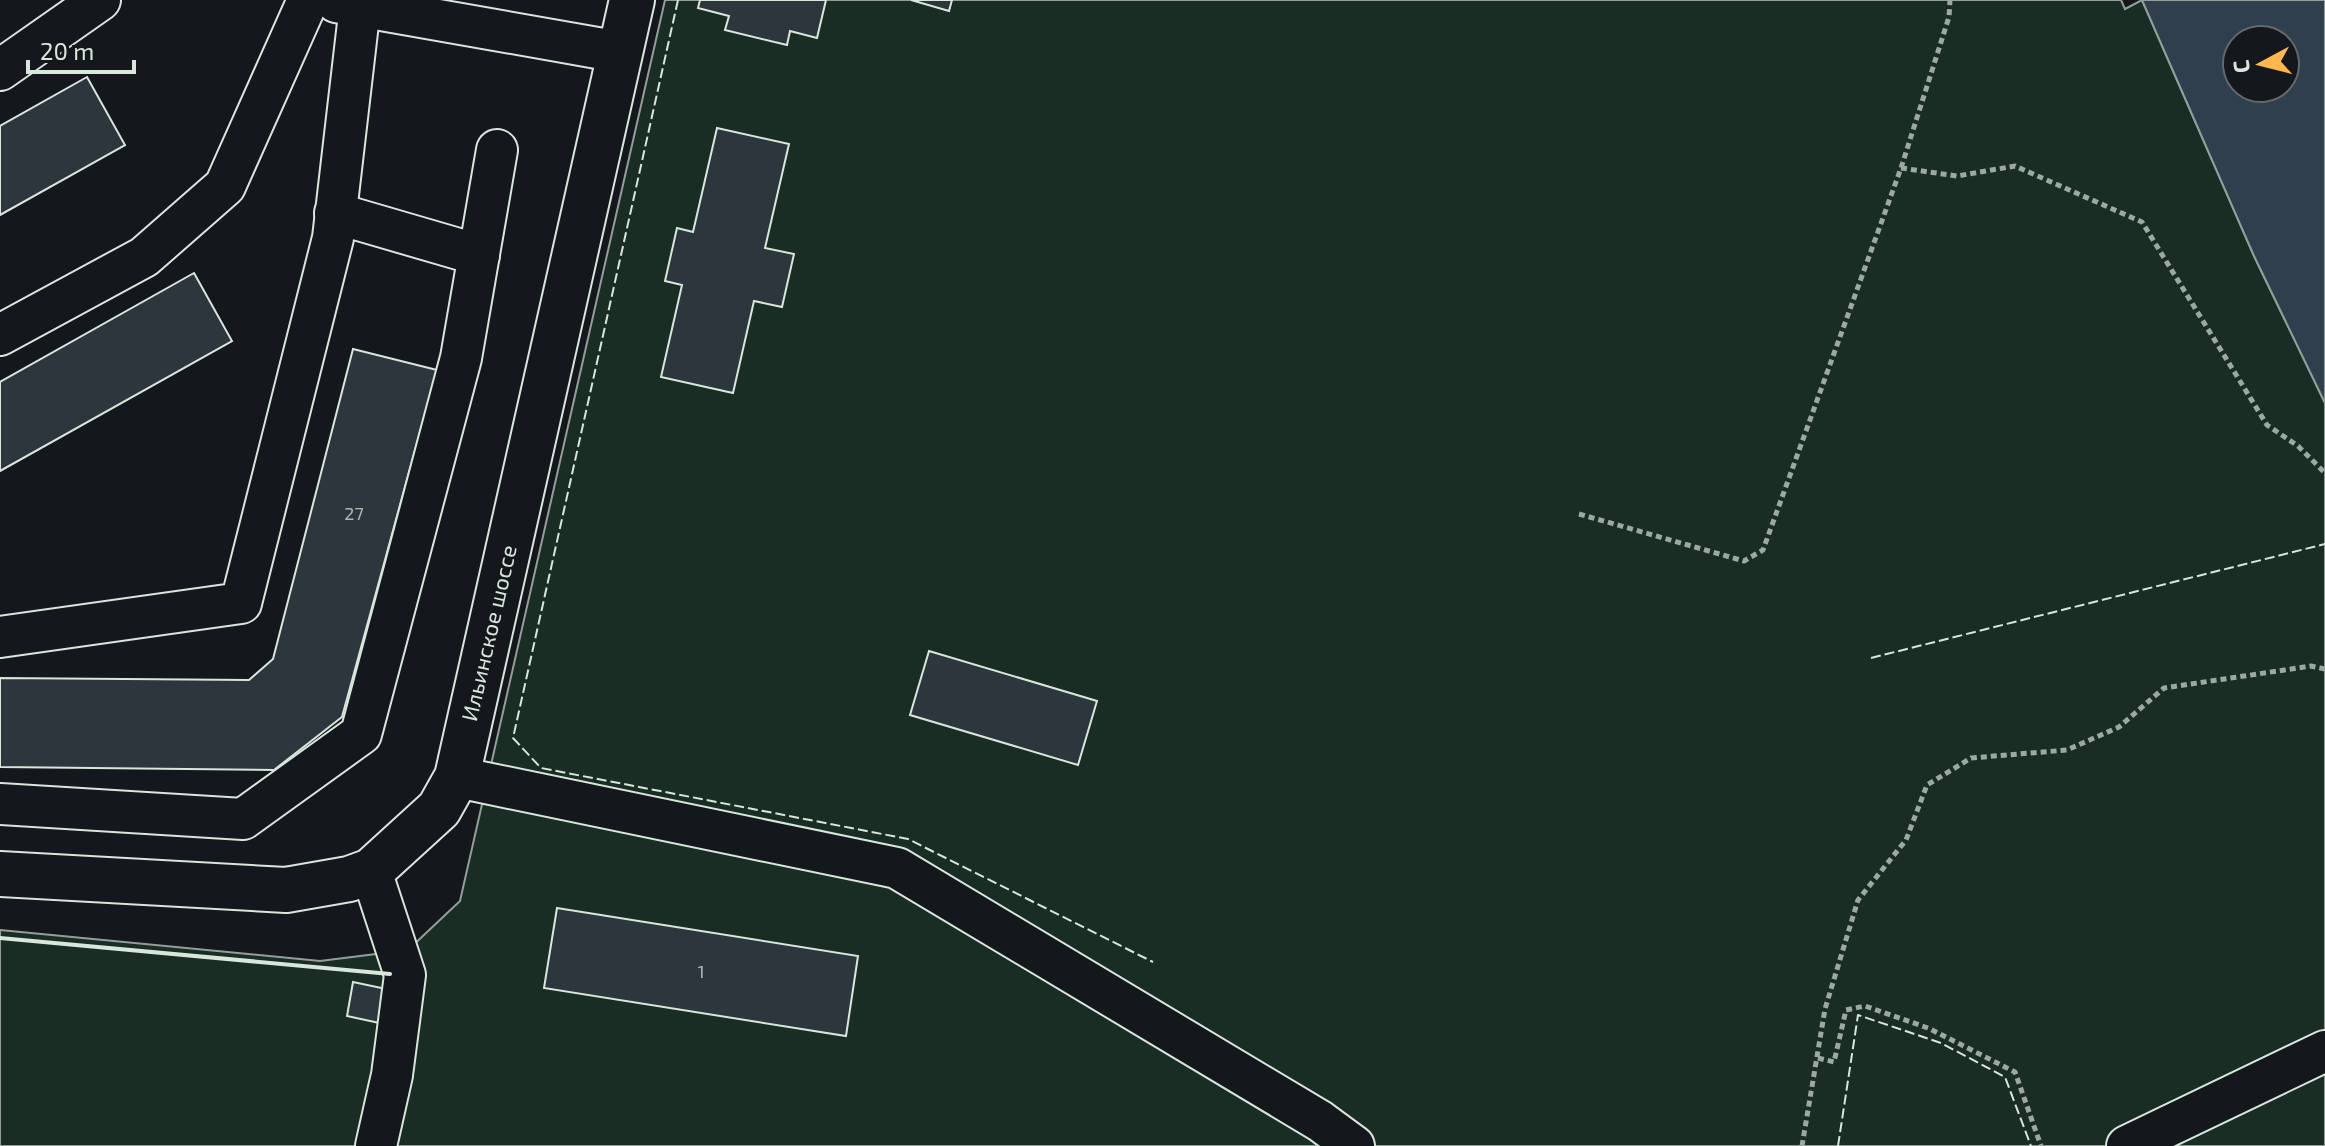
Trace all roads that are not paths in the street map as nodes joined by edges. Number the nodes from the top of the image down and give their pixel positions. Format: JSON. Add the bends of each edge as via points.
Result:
{"nodes":[{"id":1,"x":100,"y":0,"type":"edge"},
{"id":2,"x":308,"y":0,"type":"edge"},
{"id":3,"x":632,"y":0,"type":"edge"},
{"id":4,"x":342,"y":3,"type":"edge"},
{"id":5,"x":620,"y":52,"type":"junction"},
{"id":6,"x":0,"y":70,"type":"edge"},
{"id":7,"x":497,"y":150,"type":"dead end"},
{"id":8,"x":335,"y":213,"type":"junction"},
{"id":9,"x":479,"y":255,"type":"junction"},
{"id":10,"x":0,"y":335,"type":"edge"},
{"id":11,"x":0,"y":637,"type":"edge"},
{"id":12,"x":457,"y":777,"type":"junction"},
{"id":13,"x":0,"y":804,"type":"edge"},
{"id":14,"x":371,"y":871,"type":"junction"},
{"id":15,"x":0,"y":874,"type":"edge"},
{"id":16,"x":2325,"y":1051,"type":"edge"},
{"id":17,"x":376,"y":1146,"type":"edge"},
{"id":18,"x":1354,"y":1146,"type":"edge"},
{"id":19,"x":2127,"y":1146,"type":"edge"}],
"edges":[{"from":1,"to":6,"type":"street"},
{"from":2,"to":10,"type":"street","via":[[225,186],[144,257]]},
{"from":3,"to":5,"type":"main road","name":"Ильинское шоссе"},
{"from":4,"to":5,"type":"street"},
{"from":4,"to":8,"type":"street"},
{"from":5,"to":12,"type":"main road","name":"Ильинское шоссе"},
{"from":7,"to":9,"type":"street"},
{"from":8,"to":9,"type":"street"},
{"from":8,"to":11,"type":"street","via":[[241,603]]},
{"from":9,"to":13,"type":"street","via":[[461,358],[361,734],[243,819]]},
{"from":12,"to":14,"type":"main road","name":"Ильинское шоссе","via":[[439,809]]},
{"from":12,"to":18,"type":"street","via":[[897,868]]},
{"from":14,"to":15,"type":"main road","name":"Ильинское шоссе","via":[[286,890]]},
{"from":14,"to":17,"type":"street","via":[[405,975]]},
{"from":16,"to":19,"type":"street"}]}
